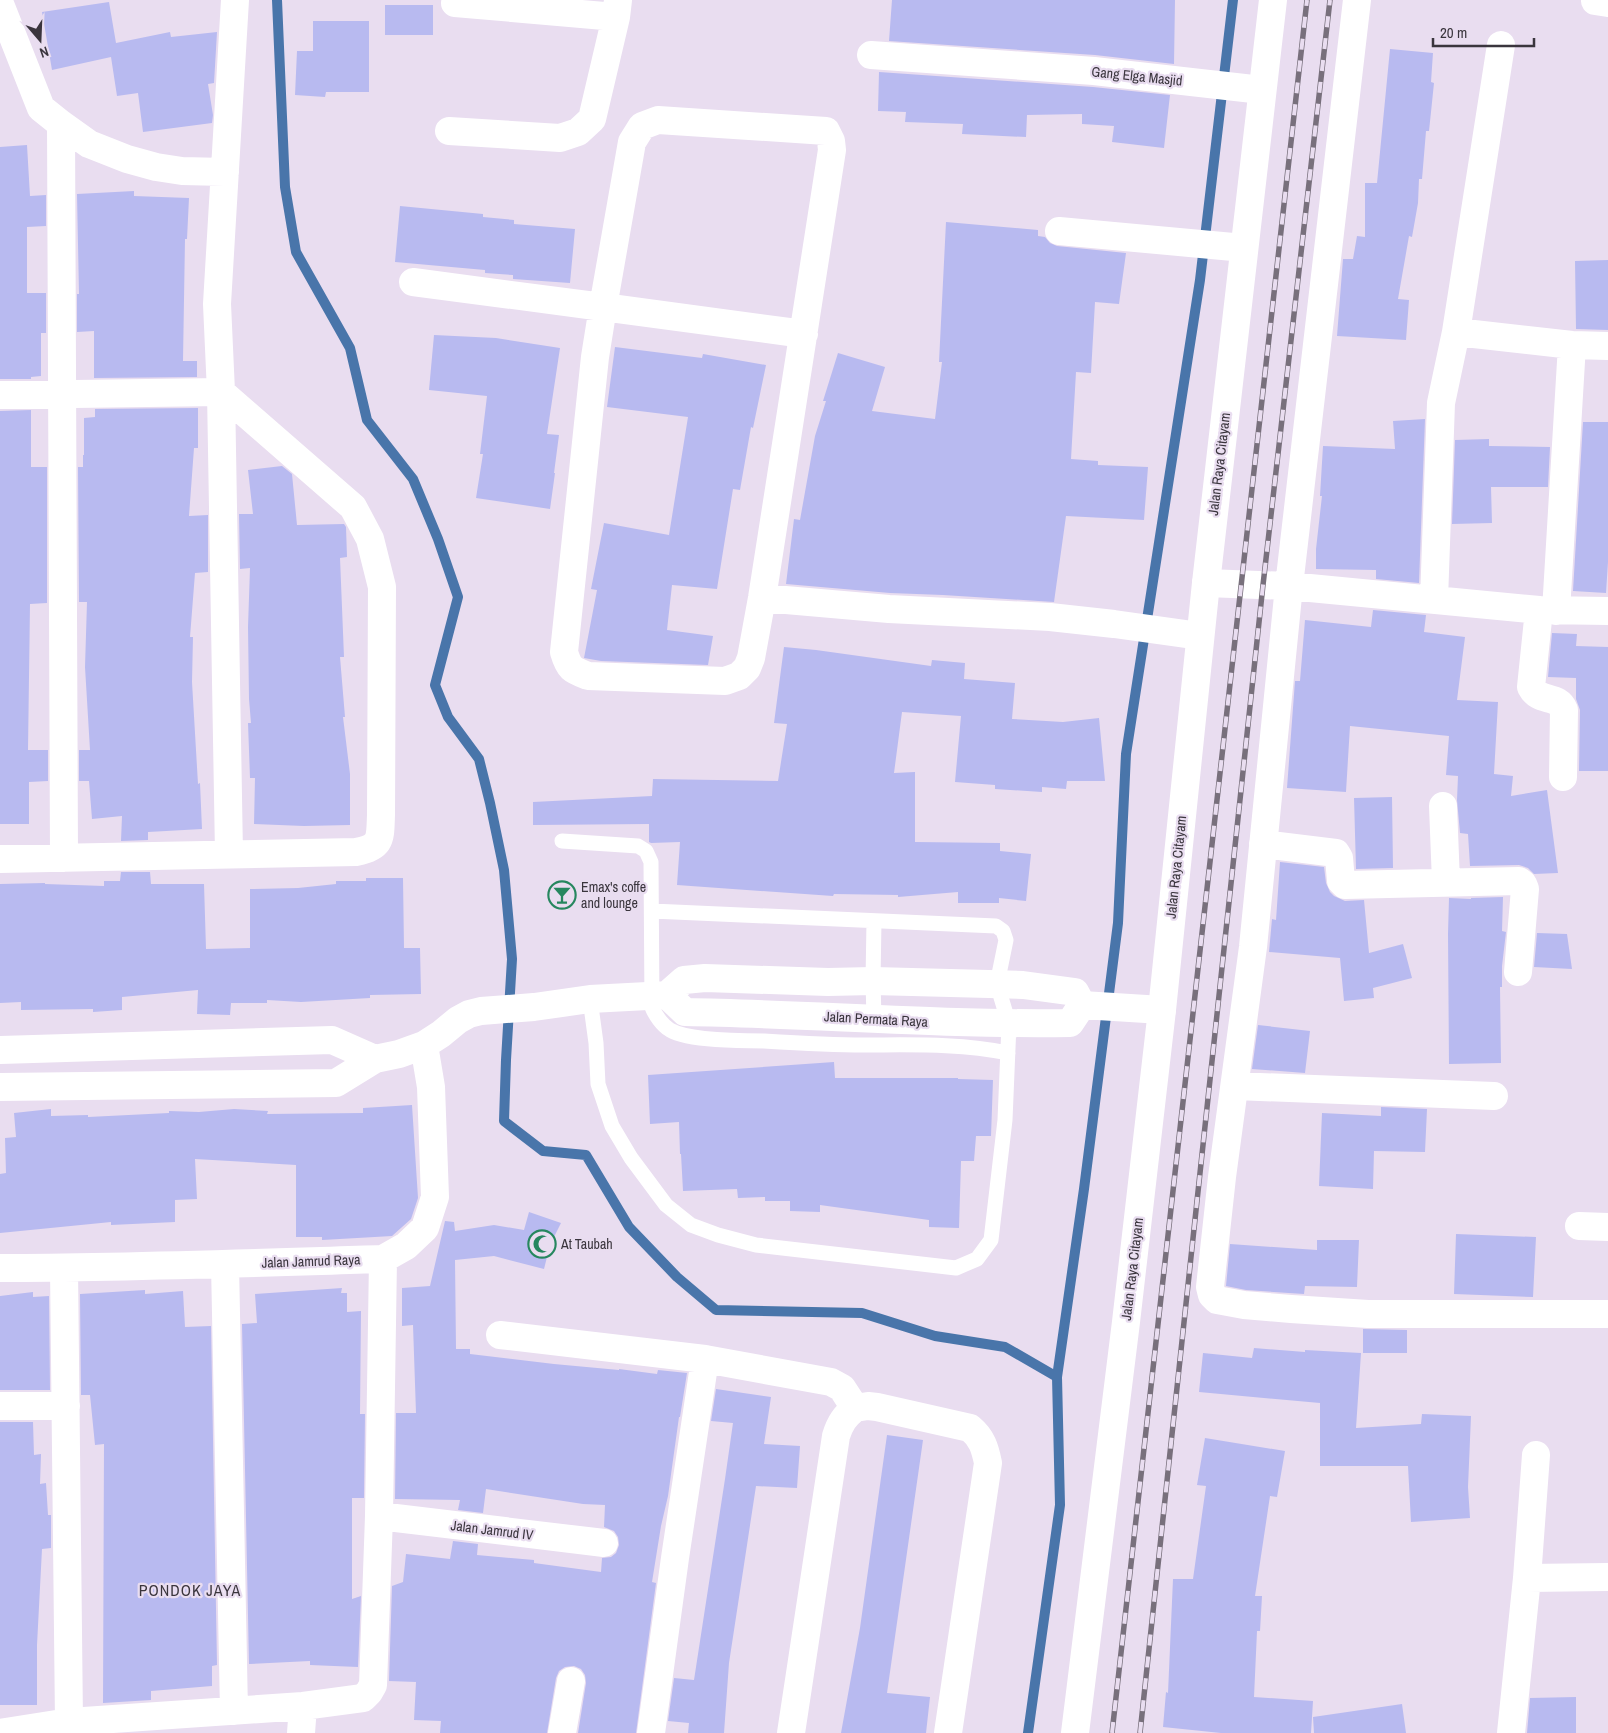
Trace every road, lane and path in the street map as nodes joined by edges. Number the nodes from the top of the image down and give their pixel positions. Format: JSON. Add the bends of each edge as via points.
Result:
{"nodes":[{"id":1,"x":235,"y":0,"type":"edge"},
{"id":2,"x":1273,"y":0,"type":"edge"},
{"id":3,"x":1357,"y":0,"type":"edge"},
{"id":4,"x":455,"y":3,"type":"dead end"},
{"id":5,"x":0,"y":4,"type":"edge"},
{"id":6,"x":617,"y":8,"type":"edge"},
{"id":7,"x":1501,"y":45,"type":"dead end"},
{"id":8,"x":872,"y":55,"type":"dead end"},
{"id":9,"x":1256,"y":89,"type":"junction"},
{"id":10,"x":61,"y":124,"type":"junction"},
{"id":11,"x":449,"y":131,"type":"dead end"},
{"id":12,"x":225,"y":172,"type":"junction"},
{"id":13,"x":1059,"y":231,"type":"dead end"},
{"id":14,"x":1244,"y":248,"type":"junction"},
{"id":15,"x":413,"y":282,"type":"dead end"},
{"id":16,"x":603,"y":307,"type":"junction"},
{"id":17,"x":1456,"y":332,"type":"junction"},
{"id":18,"x":804,"y":334,"type":"junction"},
{"id":19,"x":1572,"y":345,"type":"junction"},
{"id":20,"x":1608,"y":346,"type":"edge"},
{"id":21,"x":220,"y":392,"type":"junction"},
{"id":22,"x":62,"y":395,"type":"junction"},
{"id":23,"x":0,"y":396,"type":"edge"},
{"id":24,"x":1206,"y":583,"type":"junction"},
{"id":25,"x":1289,"y":586,"type":"junction"},
{"id":26,"x":762,"y":598,"type":"junction"},
{"id":27,"x":1434,"y":600,"type":"junction"},
{"id":28,"x":1547,"y":610,"type":"junction"},
{"id":29,"x":1608,"y":611,"type":"edge"},
{"id":30,"x":1200,"y":636,"type":"junction"},
{"id":31,"x":1563,"y":777,"type":"dead end"},
{"id":32,"x":1443,"y":806,"type":"dead end"},
{"id":33,"x":562,"y":841,"type":"dead end"},
{"id":34,"x":1263,"y":844,"type":"junction"},
{"id":35,"x":229,"y":854,"type":"junction"},
{"id":36,"x":64,"y":858,"type":"junction"},
{"id":37,"x":0,"y":859,"type":"edge"},
{"id":38,"x":1446,"y":882,"type":"junction"},
{"id":39,"x":652,"y":910,"type":"junction"},
{"id":40,"x":874,"y":921,"type":"junction"},
{"id":41,"x":1518,"y":972,"type":"dead end"},
{"id":42,"x":873,"y":981,"type":"junction"},
{"id":43,"x":997,"y":984,"type":"junction"},
{"id":44,"x":659,"y":996,"type":"junction"},
{"id":45,"x":590,"y":999,"type":"junction"},
{"id":46,"x":1089,"y":1005,"type":"junction"},
{"id":47,"x":1150,"y":1009,"type":"junction"},
{"id":48,"x":874,"y":1019,"type":"junction"},
{"id":49,"x":1009,"y":1024,"type":"junction"},
{"id":50,"x":424,"y":1044,"type":"junction"},
{"id":51,"x":0,"y":1050,"type":"edge"},
{"id":52,"x":1008,"y":1053,"type":"junction"},
{"id":53,"x":375,"y":1060,"type":"junction"},
{"id":54,"x":1235,"y":1086,"type":"junction"},
{"id":55,"x":0,"y":1087,"type":"edge"},
{"id":56,"x":1494,"y":1096,"type":"dead end"},
{"id":57,"x":1579,"y":1226,"type":"dead end"},
{"id":58,"x":1608,"y":1226,"type":"edge"},
{"id":59,"x":383,"y":1259,"type":"junction"},
{"id":60,"x":225,"y":1264,"type":"junction"},
{"id":61,"x":0,"y":1268,"type":"edge"},
{"id":62,"x":64,"y":1268,"type":"junction"},
{"id":63,"x":1608,"y":1314,"type":"edge"},
{"id":64,"x":500,"y":1335,"type":"dead end"},
{"id":65,"x":705,"y":1359,"type":"junction"},
{"id":66,"x":0,"y":1406,"type":"edge"},
{"id":67,"x":66,"y":1406,"type":"junction"},
{"id":68,"x":856,"y":1408,"type":"junction"},
{"id":69,"x":1536,"y":1455,"type":"dead end"},
{"id":70,"x":379,"y":1516,"type":"junction"},
{"id":71,"x":604,"y":1543,"type":"dead end"},
{"id":72,"x":1608,"y":1577,"type":"edge"},
{"id":73,"x":1527,"y":1578,"type":"junction"},
{"id":74,"x":571,"y":1681,"type":"dead end"},
{"id":75,"x":304,"y":1706,"type":"junction"},
{"id":76,"x":234,"y":1711,"type":"junction"},
{"id":77,"x":69,"y":1722,"type":"junction"},
{"id":78,"x":0,"y":1733,"type":"edge"},
{"id":79,"x":301,"y":1733,"type":"edge"},
{"id":80,"x":562,"y":1733,"type":"edge"},
{"id":81,"x":651,"y":1733,"type":"edge"},
{"id":82,"x":792,"y":1733,"type":"edge"},
{"id":83,"x":948,"y":1733,"type":"edge"},
{"id":84,"x":1075,"y":1733,"type":"edge"},
{"id":85,"x":1511,"y":1733,"type":"edge"}],
"edges":[{"from":1,"to":12,"type":"street"},
{"from":2,"to":9,"type":"street","name":"Jalan Raya Citayam"},
{"from":3,"to":25,"type":"street"},
{"from":4,"to":6,"type":"street"},
{"from":5,"to":10,"type":"street","via":[[41,108]]},
{"from":6,"to":11,"type":"street","via":[[592,119],[578,132],[560,138]]},
{"from":7,"to":17,"type":"street"},
{"from":8,"to":9,"type":"street","name":"Gang Elga Masjid","via":[[1103,72]]},
{"from":9,"to":14,"type":"street","name":"Jalan Raya Citayam"},
{"from":10,"to":12,"type":"street","via":[[89,144],[127,159],[182,171]]},
{"from":10,"to":22,"type":"street"},
{"from":12,"to":21,"type":"street","via":[[217,304]]},
{"from":13,"to":14,"type":"street"},
{"from":14,"to":24,"type":"street","name":"Jalan Raya Citayam"},
{"from":15,"to":16,"type":"street"},
{"from":16,"to":18,"type":"street"},
{"from":16,"to":18,"type":"street","via":[[632,142],[642,126],[658,120],[826,130],[832,150]]},
{"from":16,"to":26,"type":"street","via":[[564,652],[567,664],[574,671],[588,676],[725,681],[739,676],[747,668]]},
{"from":17,"to":19,"type":"street"},
{"from":17,"to":27,"type":"street","via":[[1441,403]]},
{"from":18,"to":26,"type":"street"},
{"from":19,"to":20,"type":"street"},
{"from":19,"to":28,"type":"street"},
{"from":21,"to":22,"type":"street"},
{"from":21,"to":35,"type":"street"},
{"from":21,"to":35,"type":"street","via":[[353,507],[370,539],[382,587],[380,839],[371,849],[356,852]]},
{"from":22,"to":23,"type":"street"},
{"from":22,"to":36,"type":"street"},
{"from":24,"to":25,"type":"street"},
{"from":24,"to":30,"type":"street","name":"Jalan Raya Citayam"},
{"from":25,"to":27,"type":"street"},
{"from":25,"to":34,"type":"street"},
{"from":26,"to":30,"type":"street","via":[[889,609],[1050,617]]},
{"from":27,"to":28,"type":"street"},
{"from":28,"to":29,"type":"street"},
{"from":28,"to":31,"type":"street","via":[[1531,687],[1540,697],[1558,701],[1564,710]]},
{"from":30,"to":47,"type":"street","name":"Jalan Raya Citayam"},
{"from":32,"to":38,"type":"street"},
{"from":33,"to":39,"type":"lane","via":[[638,846],[646,851],[651,862]]},
{"from":34,"to":38,"type":"street","via":[[1336,853],[1340,858],[1341,881],[1345,885]]},
{"from":34,"to":54,"type":"street","via":[[1254,947]]},
{"from":35,"to":36,"type":"street"},
{"from":36,"to":37,"type":"street"},
{"from":38,"to":41,"type":"street","via":[[1519,881],[1523,884]]},
{"from":39,"to":40,"type":"lane"},
{"from":39,"to":44,"type":"lane"},
{"from":40,"to":42,"type":"lane"},
{"from":40,"to":43,"type":"lane","via":[[996,926],[1003,931],[1006,940]]},
{"from":42,"to":43,"type":"street"},
{"from":42,"to":44,"type":"street","via":[[691,979]]},
{"from":42,"to":48,"type":"lane"},
{"from":43,"to":46,"type":"street","via":[[1075,992]]},
{"from":43,"to":49,"type":"lane"},
{"from":44,"to":45,"type":"street"},
{"from":44,"to":48,"type":"street","name":"Jalan Permata Raya","via":[[685,1012]]},
{"from":44,"to":52,"type":"lane","via":[[654,1015],[670,1030],[698,1037],[730,1041],[935,1045]]},
{"from":45,"to":50,"type":"street","via":[[481,1011],[458,1020]]},
{"from":45,"to":52,"type":"lane","via":[[598,1084],[612,1126],[631,1158],[666,1205],[690,1225],[756,1245],[956,1268],[977,1259],[991,1240],[1005,1120]]},
{"from":46,"to":47,"type":"street"},
{"from":46,"to":49,"type":"street","name":"Jalan Permata Raya","via":[[1070,1023]]},
{"from":47,"to":84,"type":"street","name":"Jalan Raya Citayam","via":[[1126,1322]]},
{"from":48,"to":49,"type":"street","name":"Jalan Permata Raya"},
{"from":49,"to":52,"type":"lane"},
{"from":50,"to":53,"type":"street"},
{"from":50,"to":59,"type":"street","name":"Jalan Jamrud Raya","via":[[431,1087],[435,1197],[425,1228],[406,1246]]},
{"from":51,"to":53,"type":"street","via":[[332,1040]]},
{"from":53,"to":55,"type":"street","via":[[336,1083]]},
{"from":54,"to":56,"type":"street"},
{"from":54,"to":63,"type":"street","via":[[1210,1287],[1217,1300],[1368,1314]]},
{"from":57,"to":58,"type":"street"},
{"from":59,"to":60,"type":"street","name":"Jalan Jamrud Raya"},
{"from":59,"to":70,"type":"street"},
{"from":60,"to":62,"type":"street","name":"Jalan Jamrud Raya"},
{"from":60,"to":76,"type":"street"},
{"from":61,"to":62,"type":"street","name":"Jalan Jamrud Raya"},
{"from":62,"to":67,"type":"street"},
{"from":64,"to":65,"type":"street"},
{"from":65,"to":68,"type":"street","via":[[831,1382],[842,1388]]},
{"from":65,"to":81,"type":"street"},
{"from":66,"to":67,"type":"street"},
{"from":67,"to":77,"type":"street"},
{"from":68,"to":82,"type":"street","via":[[847,1414],[836,1436]]},
{"from":68,"to":83,"type":"street","via":[[877,1407],[970,1428],[979,1436],[984,1448],[988,1463]]},
{"from":69,"to":73,"type":"street"},
{"from":70,"to":71,"type":"street","name":"Jalan Jamrud IV"},
{"from":70,"to":75,"type":"street","via":[[373,1685],[363,1698]]},
{"from":72,"to":73,"type":"street"},
{"from":73,"to":85,"type":"street"},
{"from":74,"to":80,"type":"street"},
{"from":75,"to":76,"type":"street"},
{"from":75,"to":79,"type":"street"},
{"from":76,"to":77,"type":"street"},
{"from":77,"to":78,"type":"street"}]}
